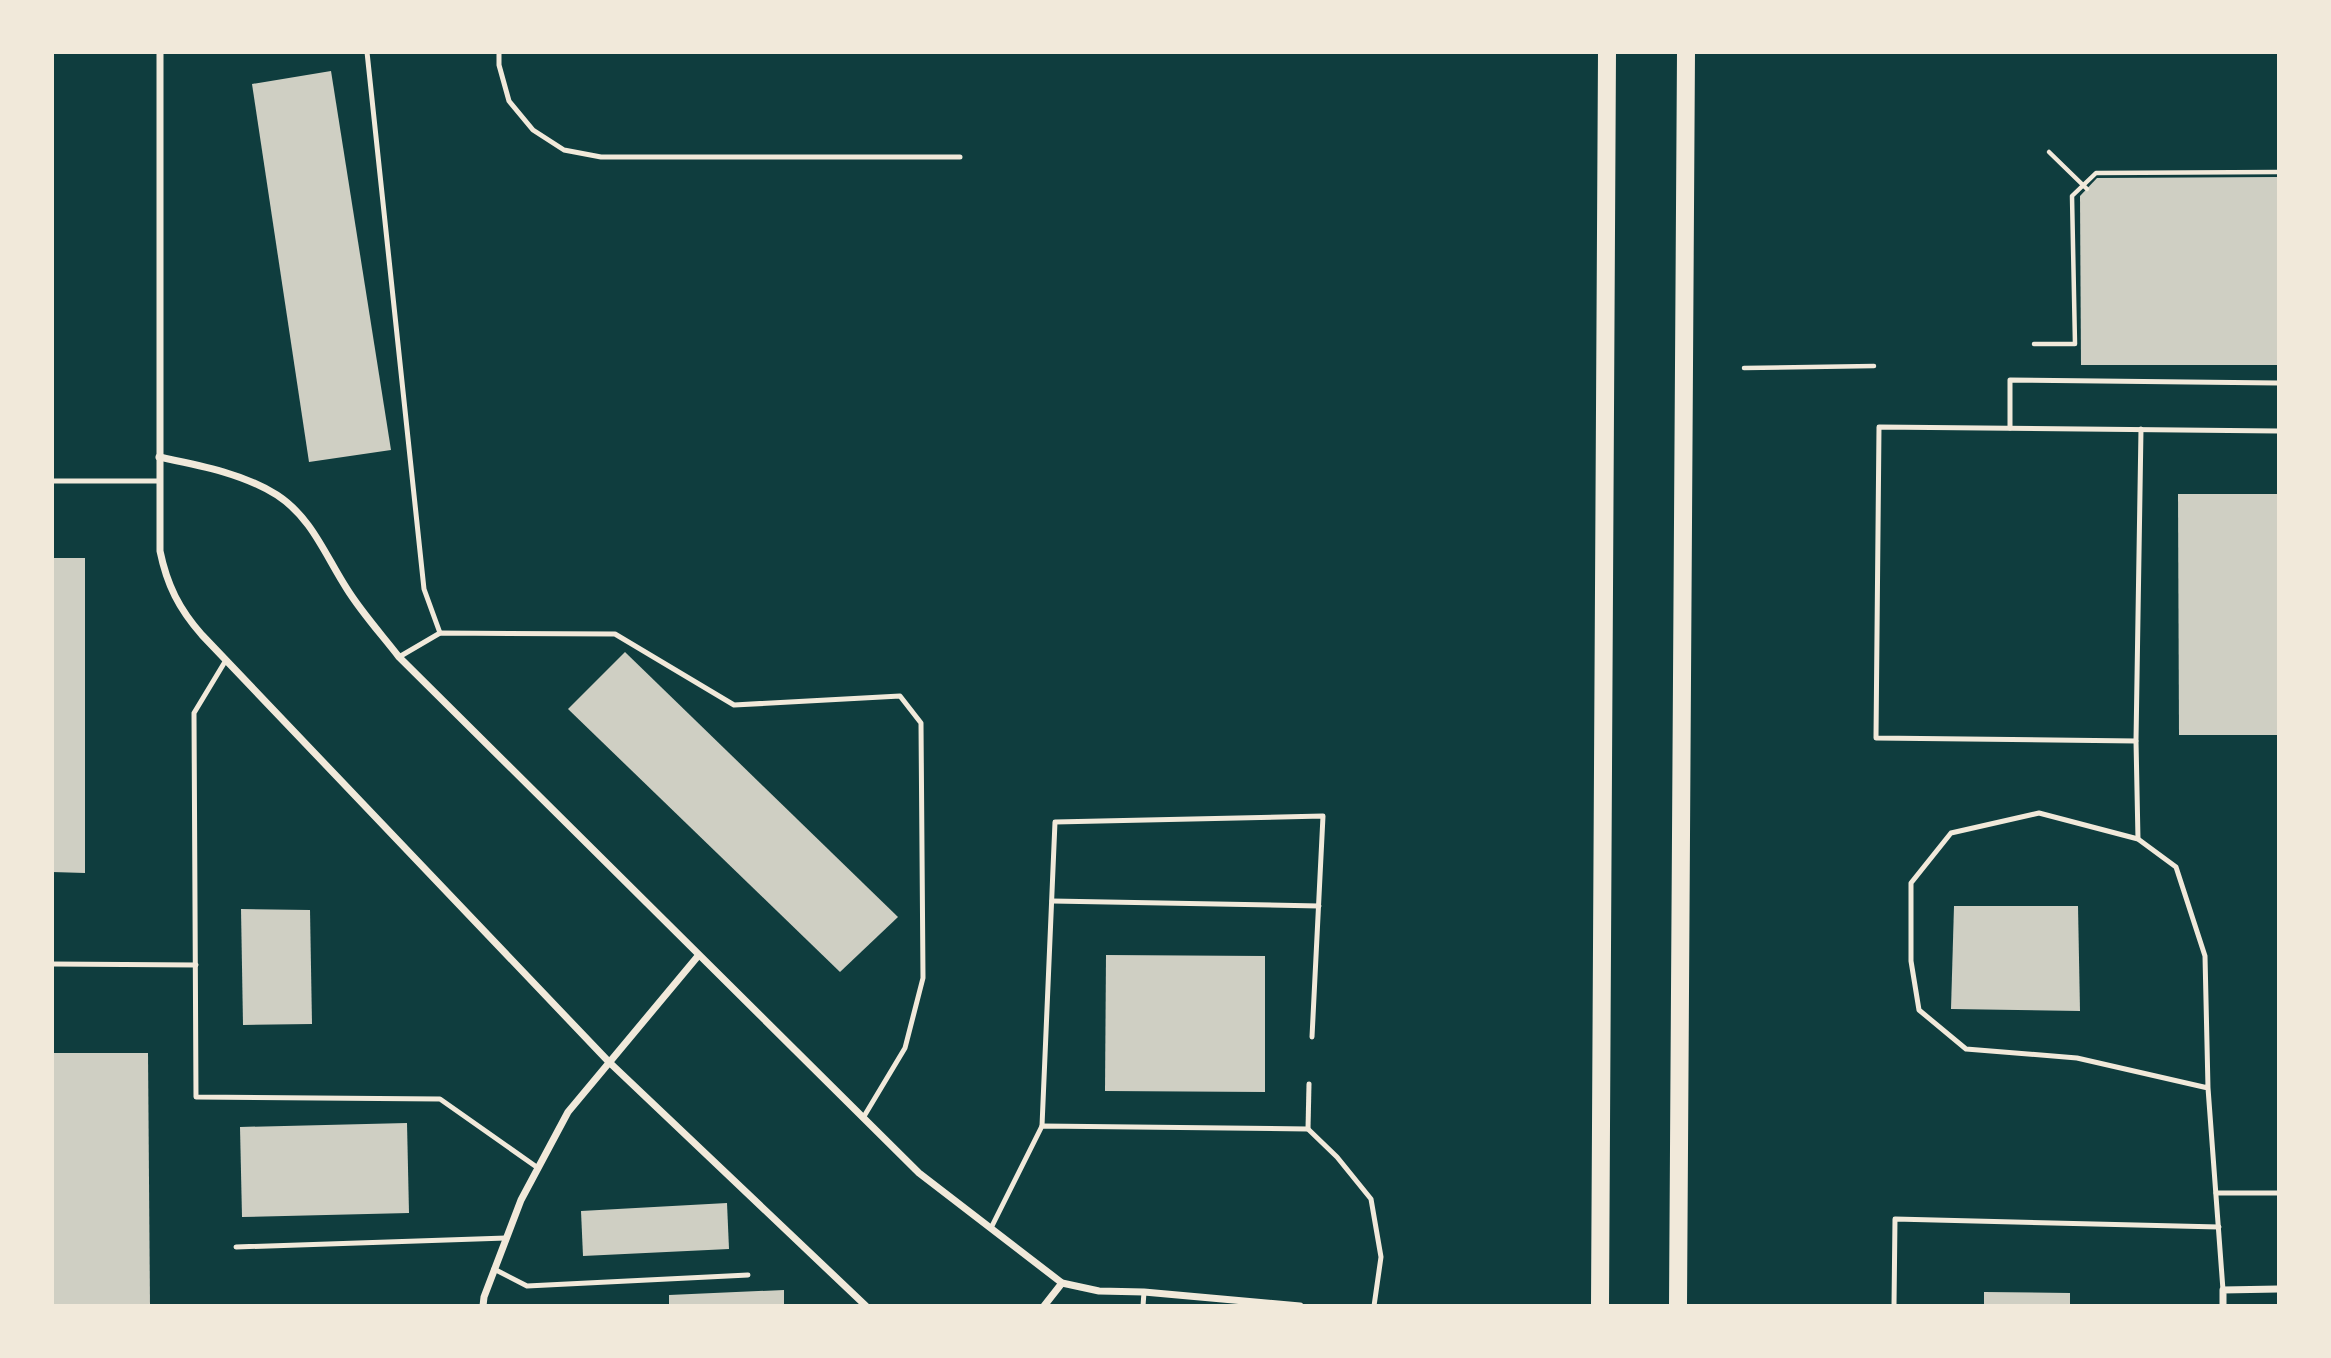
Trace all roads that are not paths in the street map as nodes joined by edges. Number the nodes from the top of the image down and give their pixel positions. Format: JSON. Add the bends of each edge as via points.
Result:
{"nodes":[{"id":1,"x":160,"y":52,"type":"edge"},
{"id":2,"x":367,"y":52,"type":"edge"},
{"id":3,"x":499,"y":52,"type":"edge"},
{"id":4,"x":1607,"y":52,"type":"edge"},
{"id":5,"x":1686,"y":52,"type":"edge"},
{"id":6,"x":960,"y":157,"type":"dead end"},
{"id":7,"x":2278,"y":383,"type":"edge"},
{"id":8,"x":2010,"y":428,"type":"junction"},
{"id":9,"x":2141,"y":429,"type":"junction"},
{"id":10,"x":2278,"y":431,"type":"edge"},
{"id":11,"x":159,"y":457,"type":"junction"},
{"id":12,"x":52,"y":481,"type":"edge"},
{"id":13,"x":159,"y":481,"type":"junction"},
{"id":14,"x":440,"y":633,"type":"junction"},
{"id":15,"x":399,"y":657,"type":"junction"},
{"id":16,"x":226,"y":660,"type":"junction"},
{"id":17,"x":2136,"y":741,"type":"junction"},
{"id":18,"x":2138,"y":839,"type":"junction"},
{"id":19,"x":1052,"y":901,"type":"junction"},
{"id":20,"x":1319,"y":906,"type":"junction"},
{"id":21,"x":698,"y":956,"type":"junction"},
{"id":22,"x":52,"y":964,"type":"edge"},
{"id":23,"x":196,"y":965,"type":"junction"},
{"id":24,"x":1312,"y":1037,"type":"dead end"},
{"id":25,"x":609,"y":1062,"type":"junction"},
{"id":26,"x":1309,"y":1084,"type":"dead end"},
{"id":27,"x":2208,"y":1088,"type":"junction"},
{"id":28,"x":863,"y":1118,"type":"junction"},
{"id":29,"x":1042,"y":1126,"type":"junction"},
{"id":30,"x":1308,"y":1129,"type":"junction"},
{"id":31,"x":538,"y":1168,"type":"junction"},
{"id":32,"x":2278,"y":1193,"type":"edge"},
{"id":33,"x":2216,"y":1194,"type":"junction"},
{"id":34,"x":2220,"y":1227,"type":"junction"},
{"id":35,"x":991,"y":1228,"type":"junction"},
{"id":36,"x":506,"y":1238,"type":"junction"},
{"id":37,"x":236,"y":1247,"type":"dead end"},
{"id":38,"x":494,"y":1269,"type":"junction"},
{"id":39,"x":748,"y":1275,"type":"dead end"},
{"id":40,"x":1062,"y":1283,"type":"junction"},
{"id":41,"x":2278,"y":1289,"type":"edge"},
{"id":42,"x":2223,"y":1290,"type":"junction"},
{"id":43,"x":1144,"y":1293,"type":"junction"},
{"id":44,"x":484,"y":1306,"type":"edge"},
{"id":45,"x":866,"y":1306,"type":"edge"},
{"id":46,"x":1044,"y":1306,"type":"edge"},
{"id":47,"x":1143,"y":1306,"type":"edge"},
{"id":48,"x":1300,"y":1306,"type":"edge"},
{"id":49,"x":1374,"y":1306,"type":"edge"},
{"id":50,"x":1600,"y":1306,"type":"edge"},
{"id":51,"x":1678,"y":1306,"type":"edge"},
{"id":52,"x":1894,"y":1306,"type":"edge"},
{"id":53,"x":2223,"y":1306,"type":"edge"}],
"edges":[{"from":1,"to":11,"type":"street"},
{"from":2,"to":14,"type":"lane","via":[[424,589]]},
{"from":3,"to":6,"type":"lane","via":[[509,101],[533,130],[564,150],[601,157]]},
{"from":4,"to":50,"type":"main road"},
{"from":5,"to":51,"type":"main road"},
{"from":7,"to":8,"type":"lane","via":[[2010,380]]},
{"from":8,"to":9,"type":"lane"},
{"from":8,"to":17,"type":"lane","via":[[1879,427],[1876,738]]},
{"from":9,"to":10,"type":"lane"},
{"from":9,"to":17,"type":"lane"},
{"from":11,"to":13,"type":"street"},
{"from":11,"to":15,"type":"street","via":[[226,473],[277,495],[309,523],[348,592]]},
{"from":12,"to":13,"type":"lane"},
{"from":13,"to":16,"type":"street","via":[[165,575],[185,616]]},
{"from":14,"to":15,"type":"lane"},
{"from":14,"to":28,"type":"lane","via":[[615,634],[734,705],[900,696],[921,723],[923,978],[905,1048]]},
{"from":15,"to":21,"type":"street"},
{"from":16,"to":23,"type":"lane","via":[[194,713]]},
{"from":16,"to":25,"type":"street"},
{"from":17,"to":18,"type":"lane"},
{"from":18,"to":27,"type":"lane","via":[[2176,867],[2205,956]]},
{"from":18,"to":27,"type":"lane","via":[[2039,813],[1951,833],[1911,883],[1910,961],[1919,1010],[1966,1049],[2077,1058]]},
{"from":19,"to":20,"type":"lane"},
{"from":19,"to":20,"type":"lane","via":[[1055,822],[1323,816]]},
{"from":19,"to":29,"type":"lane"},
{"from":20,"to":24,"type":"lane"},
{"from":21,"to":25,"type":"street"},
{"from":21,"to":28,"type":"street"},
{"from":22,"to":23,"type":"lane"},
{"from":23,"to":31,"type":"lane","via":[[196,1097],[440,1099]]},
{"from":25,"to":31,"type":"street","via":[[568,1112]]},
{"from":25,"to":45,"type":"street"},
{"from":26,"to":30,"type":"lane"},
{"from":27,"to":33,"type":"lane"},
{"from":28,"to":35,"type":"street","via":[[919,1173]]},
{"from":29,"to":30,"type":"lane"},
{"from":29,"to":35,"type":"lane"},
{"from":30,"to":49,"type":"lane","via":[[1371,1199],[1381,1257]]},
{"from":31,"to":36,"type":"street"},
{"from":32,"to":33,"type":"lane"},
{"from":33,"to":34,"type":"lane"},
{"from":34,"to":42,"type":"lane"},
{"from":34,"to":52,"type":"lane","via":[[1895,1219]]},
{"from":35,"to":40,"type":"street"},
{"from":36,"to":37,"type":"lane"},
{"from":36,"to":38,"type":"street"},
{"from":38,"to":39,"type":"lane","via":[[527,1286]]},
{"from":38,"to":44,"type":"street"},
{"from":40,"to":43,"type":"street"},
{"from":40,"to":46,"type":"street"},
{"from":41,"to":42,"type":"street"},
{"from":42,"to":53,"type":"street"},
{"from":43,"to":47,"type":"lane"},
{"from":43,"to":48,"type":"street"}]}
